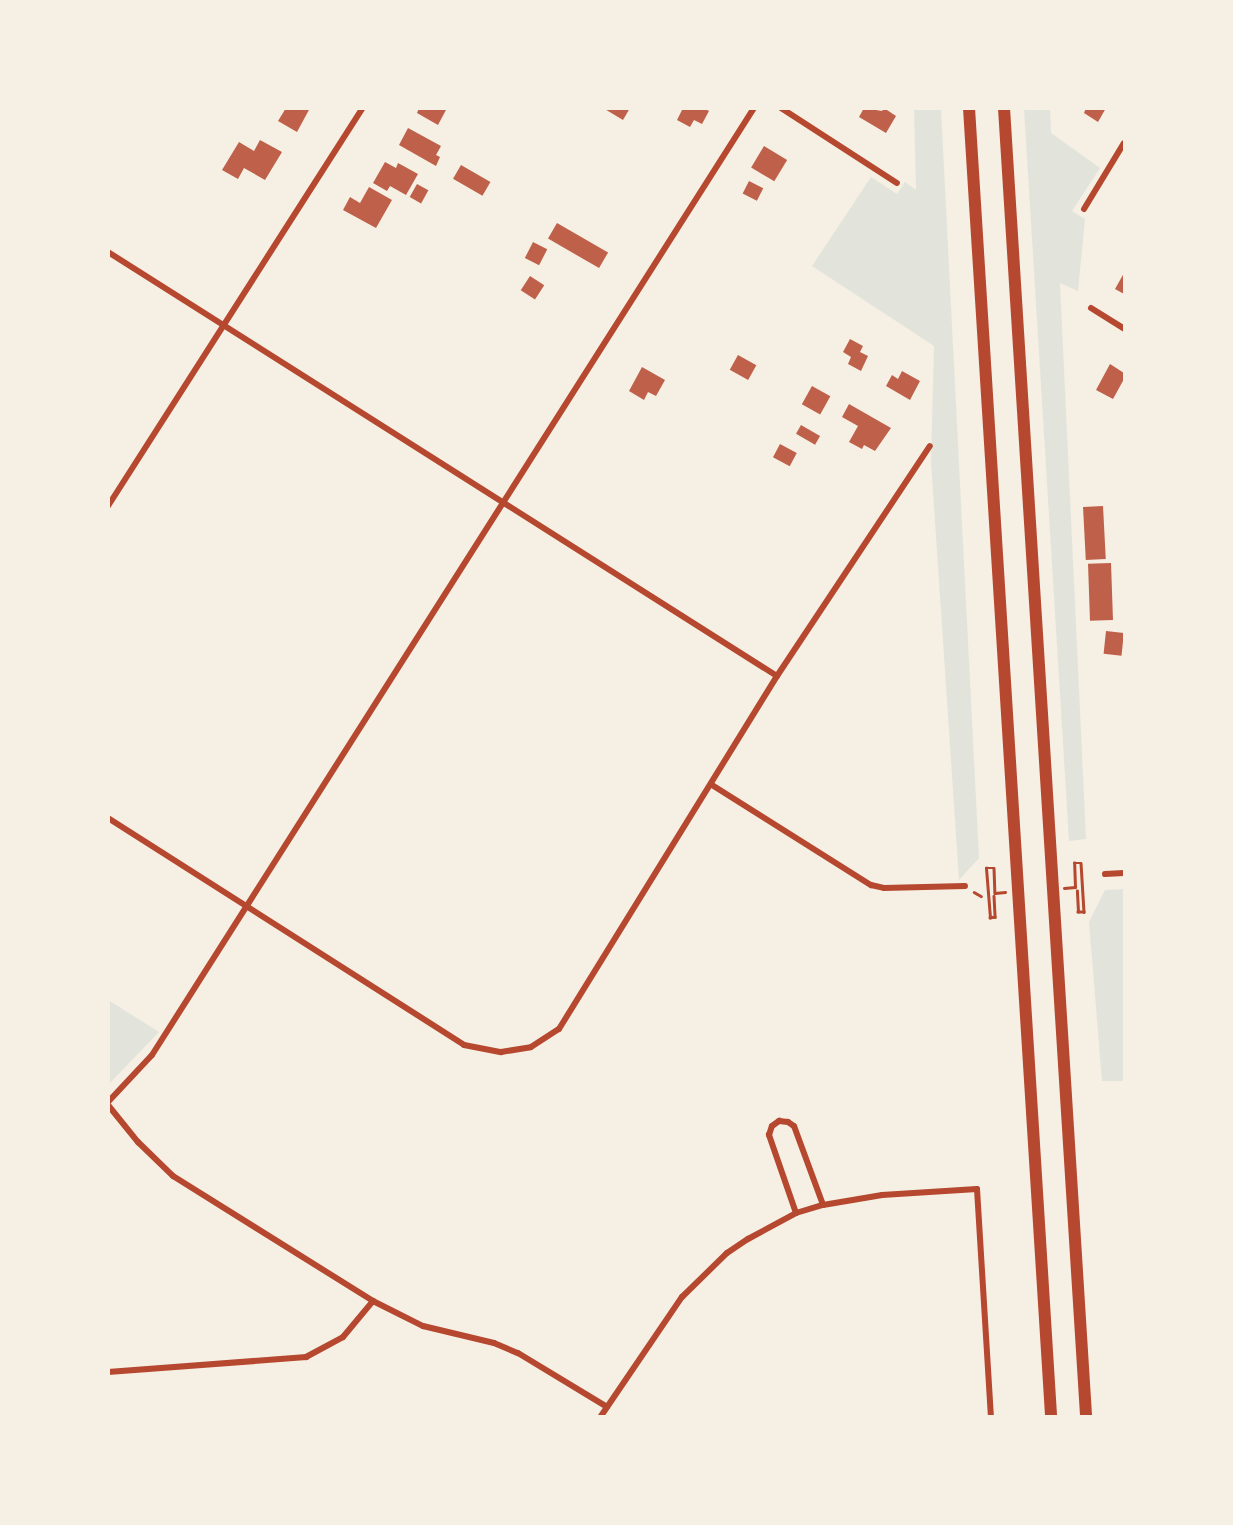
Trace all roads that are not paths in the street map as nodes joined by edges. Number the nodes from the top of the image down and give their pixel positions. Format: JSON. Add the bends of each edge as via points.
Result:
{"nodes":[{"id":1,"x":363,"y":108,"type":"edge"},
{"id":2,"x":754,"y":108,"type":"edge"},
{"id":3,"x":781,"y":108,"type":"edge"},
{"id":4,"x":969,"y":108,"type":"edge"},
{"id":5,"x":1004,"y":108,"type":"edge"},
{"id":6,"x":1125,"y":143,"type":"edge"},
{"id":7,"x":897,"y":183,"type":"dead end"},
{"id":8,"x":1084,"y":209,"type":"dead end"},
{"id":9,"x":108,"y":252,"type":"edge"},
{"id":10,"x":1091,"y":307,"type":"dead end"},
{"id":11,"x":224,"y":326,"type":"junction"},
{"id":12,"x":1125,"y":329,"type":"edge"},
{"id":13,"x":930,"y":446,"type":"dead end"},
{"id":14,"x":503,"y":503,"type":"junction"},
{"id":15,"x":108,"y":506,"type":"edge"},
{"id":16,"x":777,"y":677,"type":"junction"},
{"id":17,"x":712,"y":785,"type":"junction"},
{"id":18,"x":108,"y":818,"type":"edge"},
{"id":19,"x":1125,"y":873,"type":"edge"},
{"id":20,"x":1105,"y":874,"type":"dead end"},
{"id":21,"x":965,"y":886,"type":"dead end"},
{"id":22,"x":247,"y":905,"type":"junction"},
{"id":23,"x":108,"y":1103,"type":"edge"},
{"id":24,"x":823,"y":1205,"type":"junction"},
{"id":25,"x":796,"y":1213,"type":"junction"},
{"id":26,"x":373,"y":1301,"type":"junction"},
{"id":27,"x":108,"y":1372,"type":"edge"},
{"id":28,"x":607,"y":1407,"type":"junction"},
{"id":29,"x":601,"y":1416,"type":"edge"},
{"id":30,"x":990,"y":1416,"type":"edge"},
{"id":31,"x":1051,"y":1416,"type":"edge"},
{"id":32,"x":1086,"y":1416,"type":"edge"}],
"edges":[{"from":1,"to":11,"type":"street"},
{"from":2,"to":14,"type":"street"},
{"from":3,"to":7,"type":"street"},
{"from":4,"to":31,"type":"highway"},
{"from":5,"to":32,"type":"highway"},
{"from":6,"to":8,"type":"street"},
{"from":9,"to":11,"type":"street"},
{"from":10,"to":12,"type":"street"},
{"from":11,"to":14,"type":"street"},
{"from":11,"to":15,"type":"street"},
{"from":13,"to":16,"type":"street"},
{"from":14,"to":16,"type":"street"},
{"from":14,"to":22,"type":"street"},
{"from":16,"to":17,"type":"street"},
{"from":17,"to":21,"type":"street","via":[[872,885]]},
{"from":17,"to":22,"type":"street","via":[[559,1029],[531,1047],[501,1052],[464,1045]]},
{"from":18,"to":22,"type":"street"},
{"from":19,"to":20,"type":"street"},
{"from":22,"to":23,"type":"street","via":[[152,1055]]},
{"from":23,"to":26,"type":"street","via":[[138,1142],[173,1176]]},
{"from":24,"to":25,"type":"street"},
{"from":24,"to":25,"type":"street","via":[[794,1126],[779,1121],[769,1135]]},
{"from":24,"to":30,"type":"street","via":[[882,1195],[976,1189]]},
{"from":25,"to":28,"type":"street","via":[[748,1239],[701,1276]]},
{"from":26,"to":27,"type":"street","via":[[343,1337],[306,1357]]},
{"from":26,"to":28,"type":"street","via":[[422,1326],[518,1353]]},
{"from":28,"to":29,"type":"street"}]}
